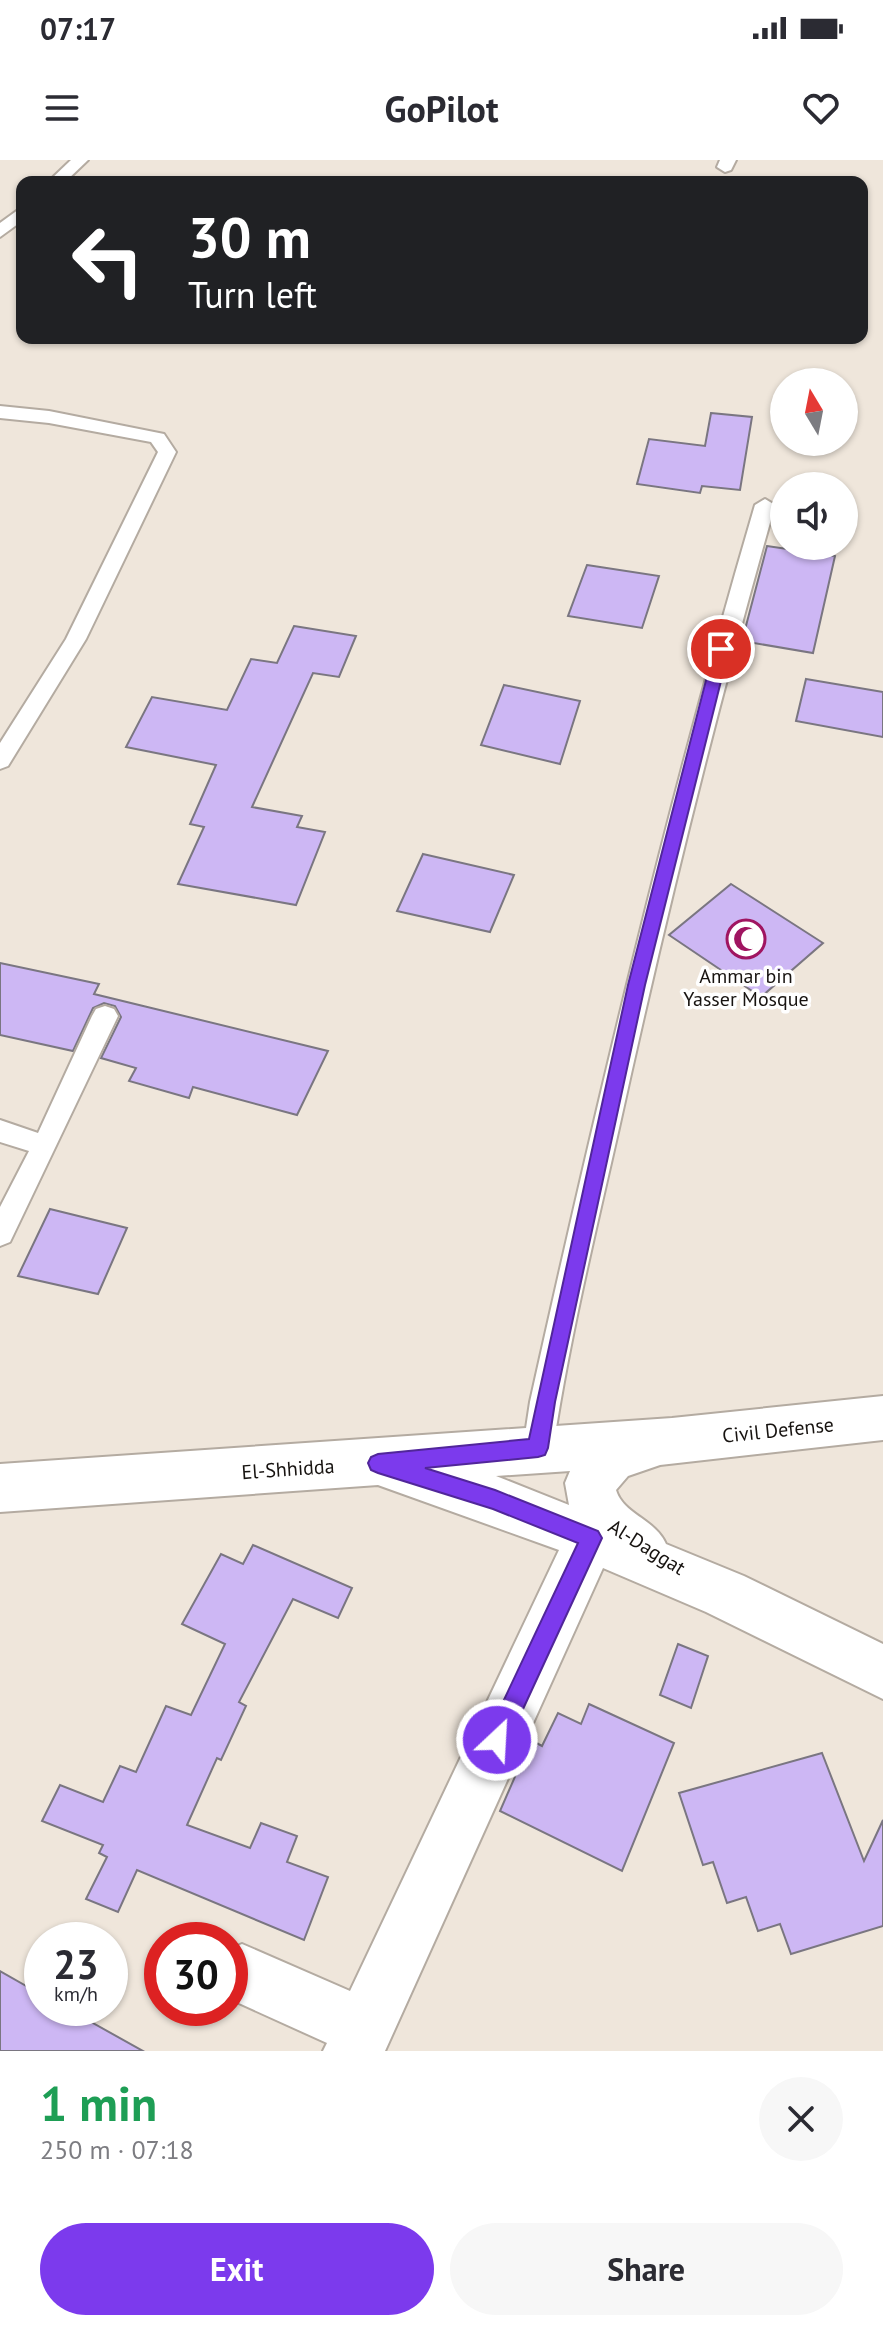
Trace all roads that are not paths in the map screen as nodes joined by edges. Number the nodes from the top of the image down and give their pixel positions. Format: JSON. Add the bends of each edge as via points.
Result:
{"nodes":[{"id":1,"x":80,"y":160,"type":"edge"},
{"id":2,"x":63,"y":176,"type":"edge"},
{"id":3,"x":16,"y":217,"type":"edge"},
{"id":4,"x":0,"y":232,"type":"edge"},
{"id":5,"x":0,"y":412,"type":"edge"},
{"id":6,"x":765,"y":505,"type":"dead end"},
{"id":7,"x":0,"y":761,"type":"edge"},
{"id":8,"x":105,"y":1016,"type":"dead end"},
{"id":9,"x":0,"y":1131,"type":"edge"},
{"id":10,"x":45,"y":1146,"type":"junction"},
{"id":11,"x":0,"y":1234,"type":"edge"},
{"id":12,"x":883,"y":1418,"type":"edge"},
{"id":13,"x":672,"y":1441,"type":"junction"},
{"id":14,"x":538,"y":1448,"type":"junction"},
{"id":15,"x":378,"y":1463,"type":"junction"},
{"id":16,"x":0,"y":1488,"type":"edge"},
{"id":17,"x":591,"y":1538,"type":"junction"},
{"id":18,"x":725,"y":1594,"type":"junction"},
{"id":19,"x":883,"y":1672,"type":"edge"},
{"id":20,"x":248,"y":1977,"type":"edge"},
{"id":21,"x":359,"y":2040,"type":"edge"}],
"edges":[{"from":1,"to":2,"type":"lane"},
{"from":3,"to":4,"type":"lane"},
{"from":5,"to":7,"type":"lane","via":[[157,438],[167,452],[76,639]]},
{"from":6,"to":14,"type":"lane","via":[[721,649],[637,985]]},
{"from":8,"to":10,"type":"lane"},
{"from":9,"to":10,"type":"lane"},
{"from":10,"to":11,"type":"lane"},
{"from":12,"to":13,"type":"street","name":"Civil Defense"},
{"from":13,"to":14,"type":"street","name":"El-Shhidda"},
{"from":13,"to":18,"type":"street","name":"Al-Daggat","via":[[611,1459],[590,1483],[591,1499],[615,1530]]},
{"from":14,"to":15,"type":"street","name":"El-Shhidda"},
{"from":15,"to":16,"type":"street","name":"El-Shhidda"},
{"from":15,"to":17,"type":"street","name":"Al-Daggat"},
{"from":17,"to":18,"type":"street","name":"Al-Daggat"},
{"from":17,"to":21,"type":"street"},
{"from":18,"to":19,"type":"street","name":"Al-Daggat"},
{"from":20,"to":21,"type":"street"}]}
